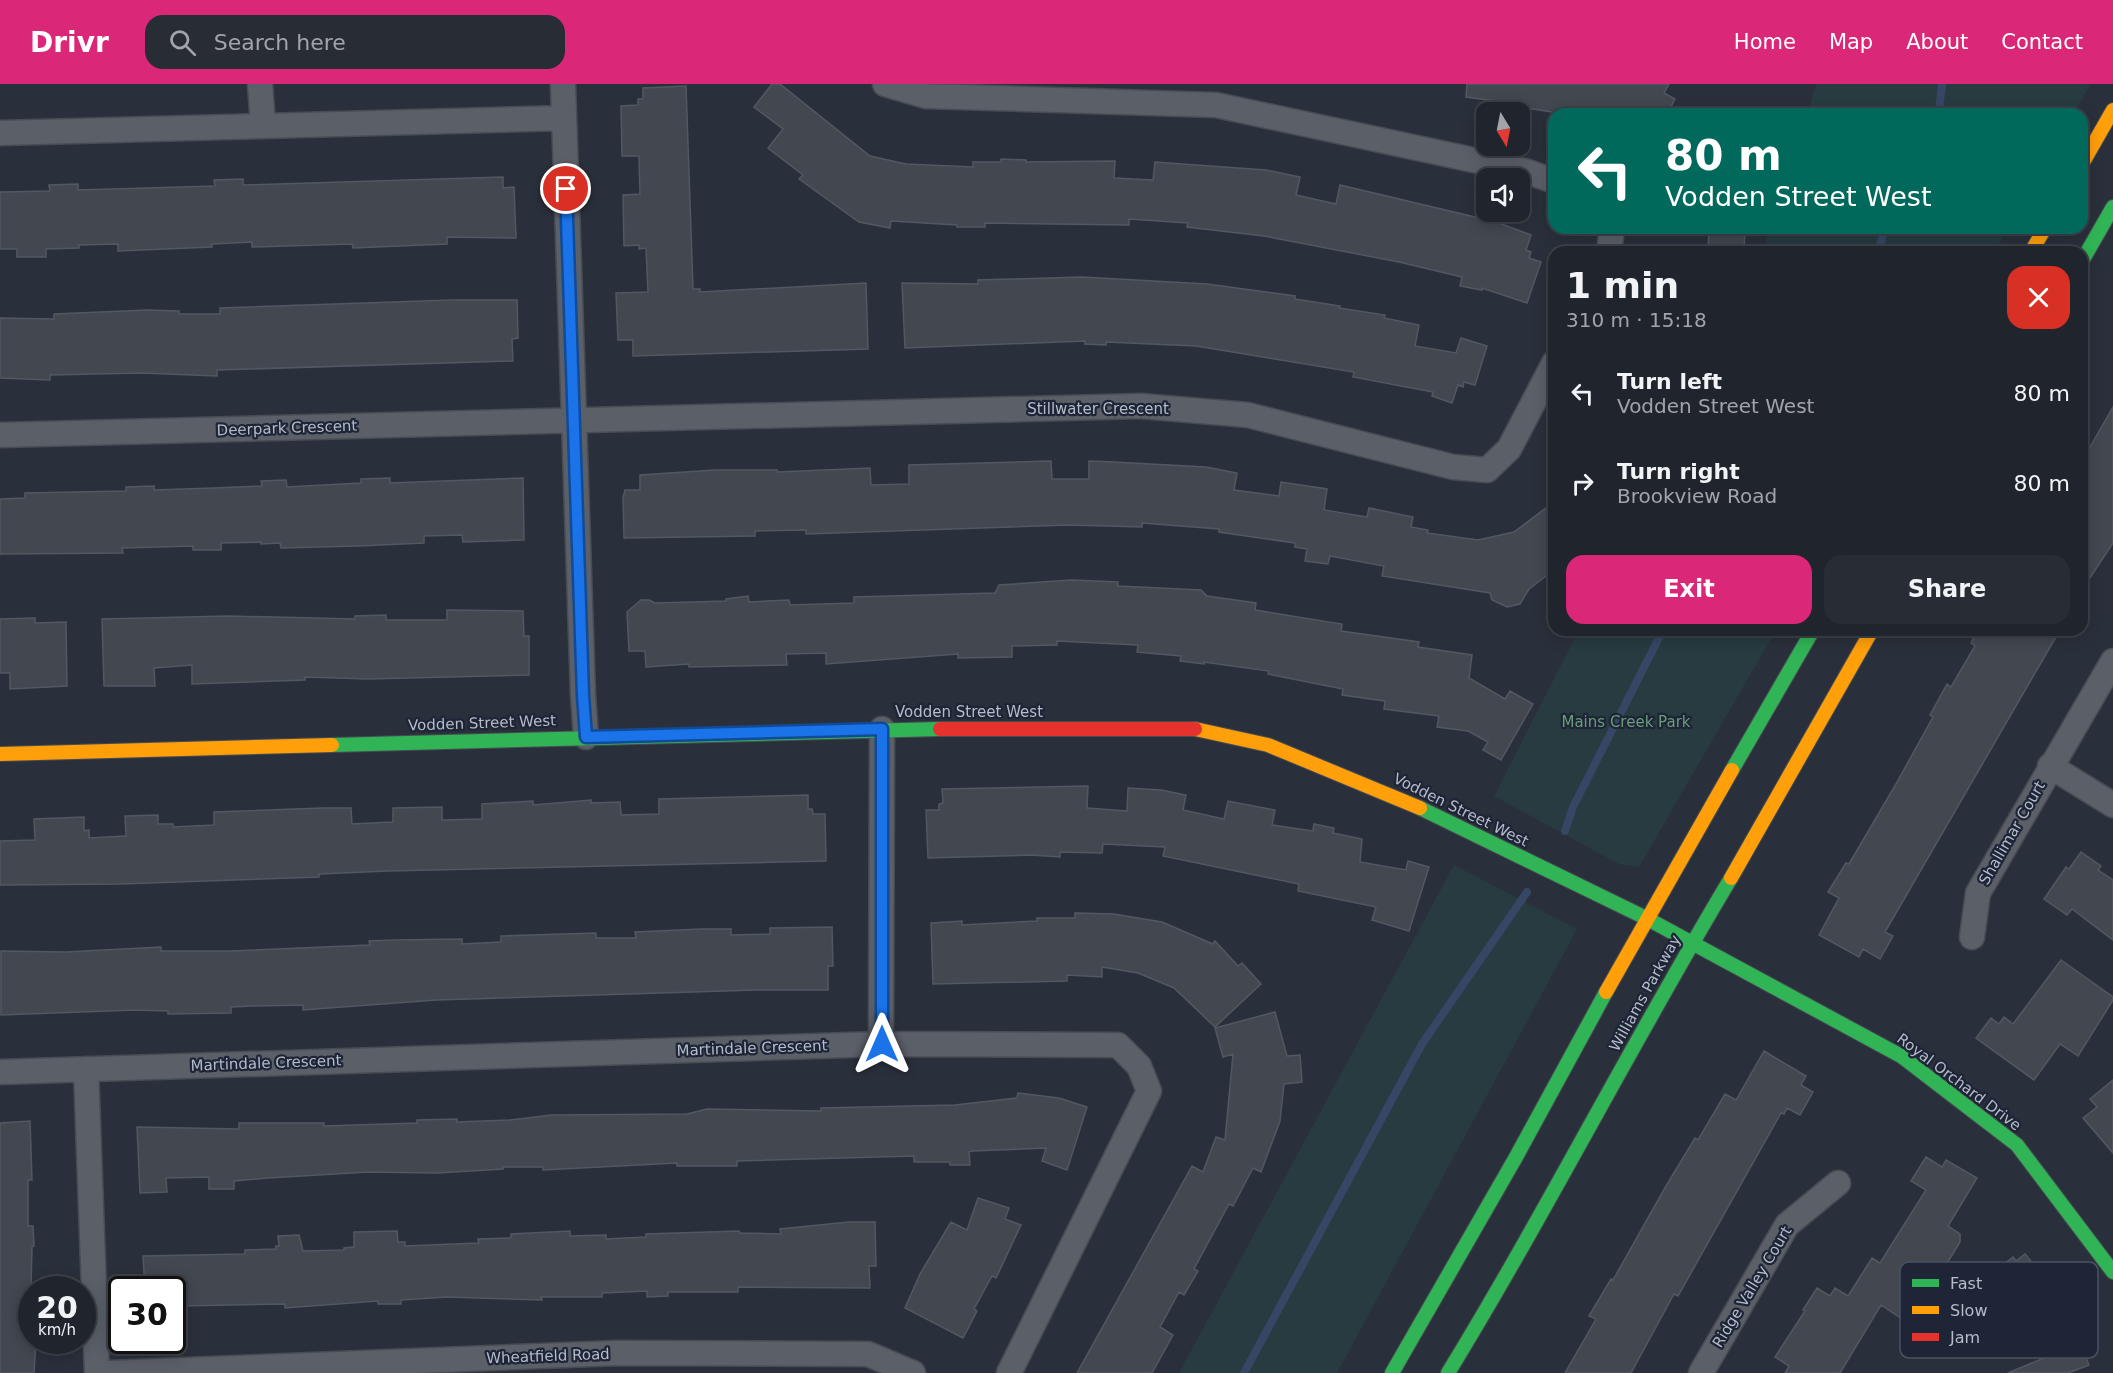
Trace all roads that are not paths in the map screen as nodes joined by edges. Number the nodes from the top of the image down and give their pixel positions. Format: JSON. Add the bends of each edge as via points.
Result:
{"nodes":[{"id":1,"x":260,"y":84,"type":"edge"},
{"id":2,"x":562,"y":84,"type":"edge"},
{"id":3,"x":885,"y":84,"type":"edge"},
{"id":4,"x":1217,"y":94,"type":"edge"},
{"id":5,"x":2113,"y":110,"type":"edge"},
{"id":6,"x":564,"y":118,"type":"junction"},
{"id":7,"x":263,"y":125,"type":"junction"},
{"id":8,"x":0,"y":133,"type":"edge"},
{"id":9,"x":2088,"y":154,"type":"edge"},
{"id":10,"x":1548,"y":179,"type":"edge"},
{"id":11,"x":2113,"y":207,"type":"edge"},
{"id":12,"x":2088,"y":251,"type":"edge"},
{"id":13,"x":1548,"y":374,"type":"edge"},
{"id":14,"x":574,"y":420,"type":"junction"},
{"id":15,"x":0,"y":435,"type":"edge"},
{"id":16,"x":1810,"y":636,"type":"edge"},
{"id":17,"x":1869,"y":636,"type":"edge"},
{"id":18,"x":2113,"y":661,"type":"edge"},
{"id":19,"x":882,"y":729,"type":"junction"},
{"id":20,"x":586,"y":737,"type":"junction"},
{"id":21,"x":0,"y":754,"type":"edge"},
{"id":22,"x":2050,"y":766,"type":"junction"},
{"id":23,"x":2113,"y":805,"type":"edge"},
{"id":24,"x":1646,"y":918,"type":"junction"},
{"id":25,"x":1972,"y":937,"type":"dead end"},
{"id":26,"x":1692,"y":943,"type":"junction"},
{"id":27,"x":882,"y":1044,"type":"junction"},
{"id":28,"x":86,"y":1069,"type":"junction"},
{"id":29,"x":0,"y":1072,"type":"edge"},
{"id":30,"x":1838,"y":1183,"type":"dead end"},
{"id":31,"x":2113,"y":1272,"type":"edge"},
{"id":32,"x":97,"y":1373,"type":"edge"},
{"id":33,"x":108,"y":1373,"type":"edge"},
{"id":34,"x":913,"y":1373,"type":"edge"},
{"id":35,"x":1009,"y":1373,"type":"edge"},
{"id":36,"x":1392,"y":1373,"type":"edge"},
{"id":37,"x":1448,"y":1373,"type":"edge"},
{"id":38,"x":1701,"y":1373,"type":"edge"}],
"edges":[{"from":1,"to":7,"type":"street"},
{"from":2,"to":6,"type":"street"},
{"from":3,"to":4,"type":"street","via":[[926,96]]},
{"from":4,"to":10,"type":"street"},
{"from":5,"to":9,"type":"street"},
{"from":6,"to":7,"type":"street"},
{"from":6,"to":14,"type":"street"},
{"from":7,"to":8,"type":"street"},
{"from":11,"to":12,"type":"street"},
{"from":13,"to":14,"type":"street","name":"Stillwater Crescent","via":[[1509,449],[1487,470],[1453,467],[1248,415],[1141,406]]},
{"from":14,"to":15,"type":"street","name":"Deerpark Crescent"},
{"from":14,"to":20,"type":"street"},
{"from":16,"to":24,"type":"street"},
{"from":17,"to":26,"type":"street","name":"Williams Parkway","via":[[1764,824]]},
{"from":18,"to":22,"type":"street","name":"Shallimar Court"},
{"from":19,"to":20,"type":"street","name":"Vodden Street West"},
{"from":19,"to":24,"type":"street","name":"Vodden Street West","via":[[1197,729],[1268,745],[1386,792]]},
{"from":19,"to":27,"type":"street"},
{"from":20,"to":21,"type":"street","name":"Vodden Street West"},
{"from":22,"to":23,"type":"street"},
{"from":22,"to":25,"type":"street","name":"Shallimar Court","via":[[1978,893]]},
{"from":24,"to":26,"type":"street","name":"Royal Orchard Drive"},
{"from":24,"to":36,"type":"street"},
{"from":26,"to":31,"type":"street","name":"Royal Orchard Drive","via":[[1901,1056],[2017,1145]]},
{"from":26,"to":37,"type":"street","name":"Williams Parkway","via":[[1508,1275]]},
{"from":27,"to":28,"type":"street","name":"Martindale Crescent"},
{"from":27,"to":35,"type":"street","name":"Martindale Crescent","via":[[1118,1045],[1139,1066],[1149,1091]]},
{"from":28,"to":29,"type":"street","name":"Martindale Crescent"},
{"from":28,"to":32,"type":"street"},
{"from":30,"to":38,"type":"street","name":"Ridge Valley Court","via":[[1787,1225]]},
{"from":33,"to":34,"type":"street","name":"Wheatfield Road","via":[[641,1353],[868,1354]]}]}
